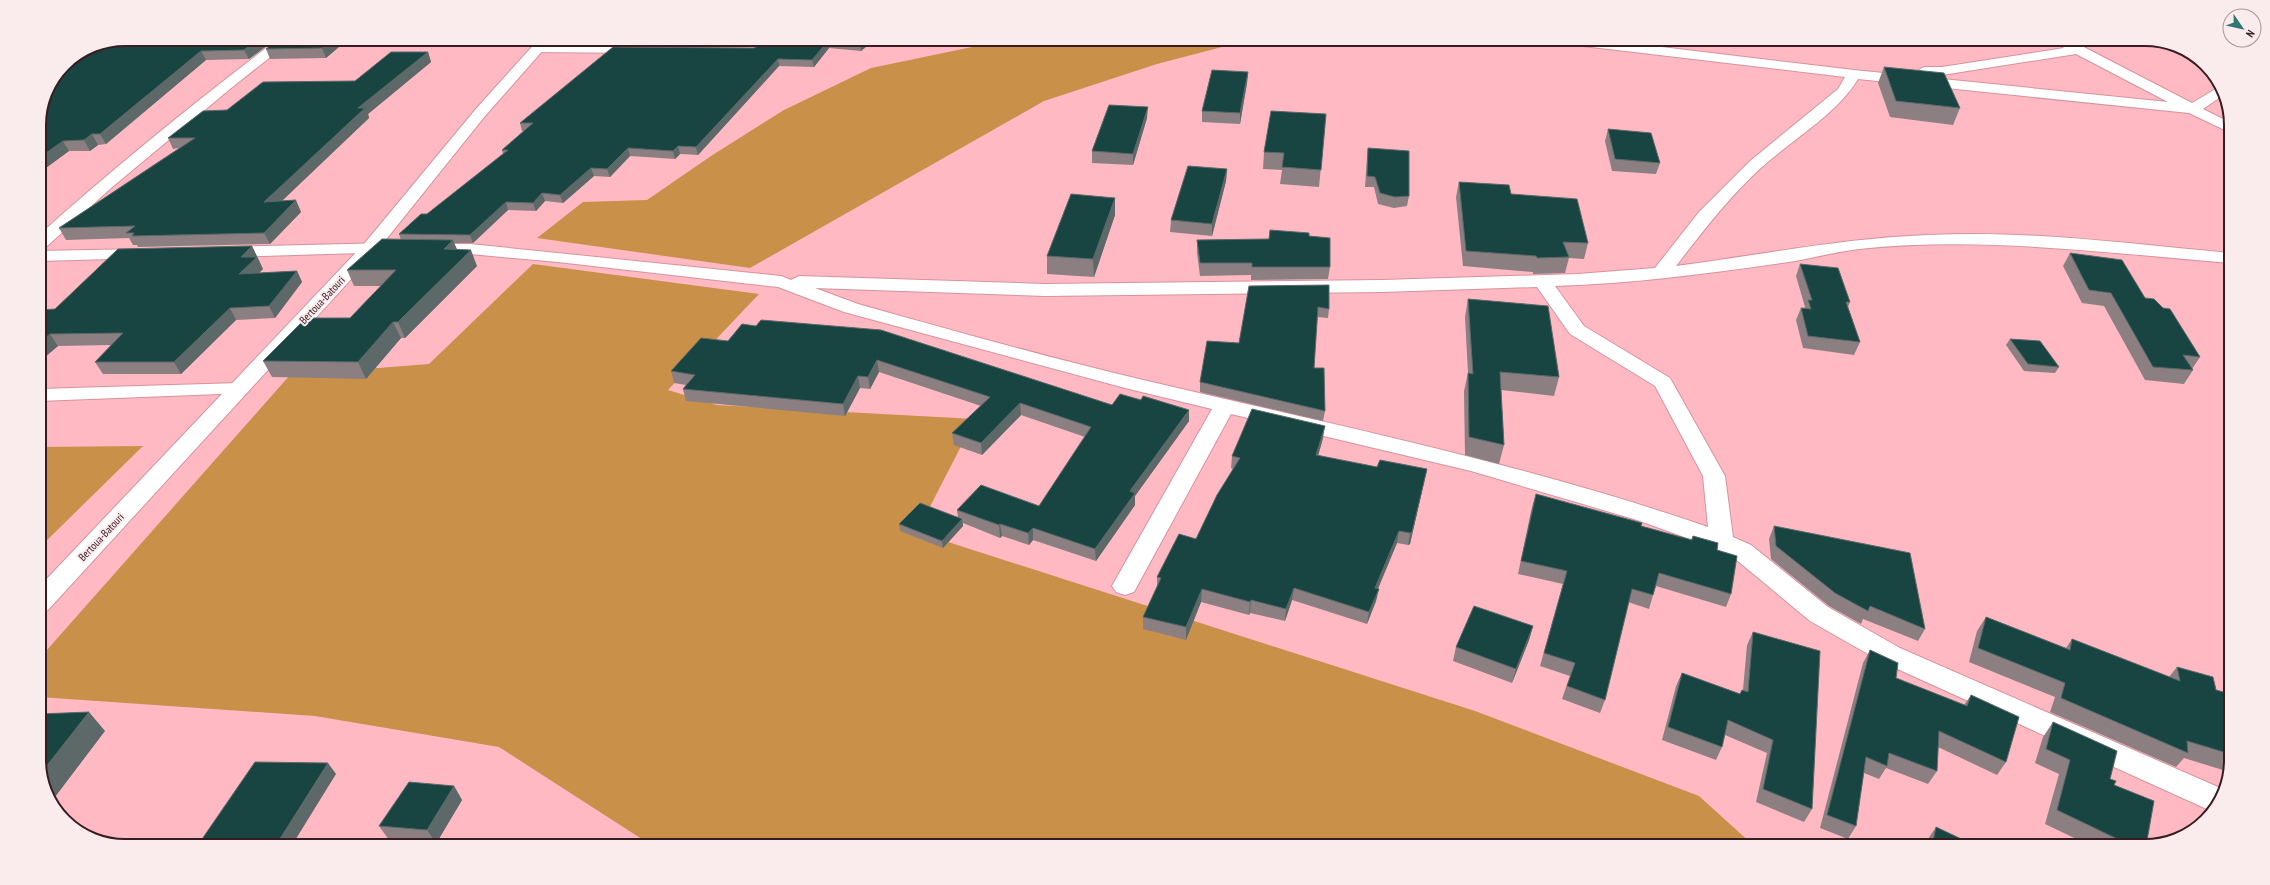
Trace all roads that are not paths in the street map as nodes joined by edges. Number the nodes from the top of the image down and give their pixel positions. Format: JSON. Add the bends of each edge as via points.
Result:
{"nodes":[{"id":1,"x":278,"y":46,"type":"edge"},
{"id":2,"x":539,"y":46,"type":"edge"},
{"id":3,"x":587,"y":46,"type":"edge"},
{"id":4,"x":1617,"y":46,"type":"edge"},
{"id":5,"x":2070,"y":47,"type":"edge"},
{"id":6,"x":656,"y":49,"type":"edge"},
{"id":7,"x":1854,"y":74,"type":"junction"},
{"id":8,"x":2217,"y":93,"type":"edge"},
{"id":9,"x":2193,"y":109,"type":"junction"},
{"id":10,"x":2224,"y":125,"type":"edge"},
{"id":11,"x":46,"y":238,"type":"edge"},
{"id":12,"x":370,"y":248,"type":"junction"},
{"id":13,"x":205,"y":252,"type":"edge"},
{"id":14,"x":157,"y":253,"type":"edge"},
{"id":15,"x":46,"y":256,"type":"edge"},
{"id":16,"x":2224,"y":257,"type":"edge"},
{"id":17,"x":1661,"y":272,"type":"junction"},
{"id":18,"x":1542,"y":281,"type":"junction"},
{"id":19,"x":781,"y":282,"type":"junction"},
{"id":20,"x":240,"y":389,"type":"junction"},
{"id":21,"x":46,"y":395,"type":"edge"},
{"id":22,"x":1224,"y":407,"type":"junction"},
{"id":23,"x":1721,"y":541,"type":"junction"},
{"id":24,"x":1125,"y":586,"type":"dead end"},
{"id":25,"x":46,"y":596,"type":"edge"},
{"id":26,"x":2213,"y":798,"type":"edge"}],
"edges":[{"from":1,"to":11,"type":"main road","via":[[105,185]]},
{"from":2,"to":12,"type":"main road","name":"Bertoua-Batouri","via":[[480,113]]},
{"from":3,"to":6,"type":"main road"},
{"from":4,"to":7,"type":"main road"},
{"from":5,"to":7,"type":"main road","via":[[1942,71]]},
{"from":5,"to":9,"type":"main road"},
{"from":7,"to":9,"type":"main road"},
{"from":7,"to":17,"type":"main road","via":[[1842,92],[1756,164],[1705,216]]},
{"from":8,"to":9,"type":"main road"},
{"from":9,"to":10,"type":"main road"},
{"from":12,"to":13,"type":"main road"},
{"from":12,"to":19,"type":"main road","via":[[470,249],[558,256]]},
{"from":12,"to":20,"type":"main road","name":"Bertoua-Batouri"},
{"from":14,"to":15,"type":"main road"},
{"from":16,"to":17,"type":"main road","via":[[2053,243],[1983,239],[1929,240],[1859,244],[1790,256]]},
{"from":17,"to":18,"type":"main road"},
{"from":18,"to":19,"type":"main road","via":[[1366,287],[1044,290]]},
{"from":18,"to":23,"type":"main road","via":[[1577,330],[1663,382],[1714,476]]},
{"from":19,"to":22,"type":"main road","via":[[851,308]]},
{"from":20,"to":21,"type":"main road"},
{"from":20,"to":25,"type":"main road","name":"Bertoua-Batouri"},
{"from":22,"to":23,"type":"main road","via":[[1528,479],[1645,514]]},
{"from":22,"to":24,"type":"main road"},
{"from":23,"to":26,"type":"main road","via":[[1742,551],[1818,614],[1891,654]]}]}
